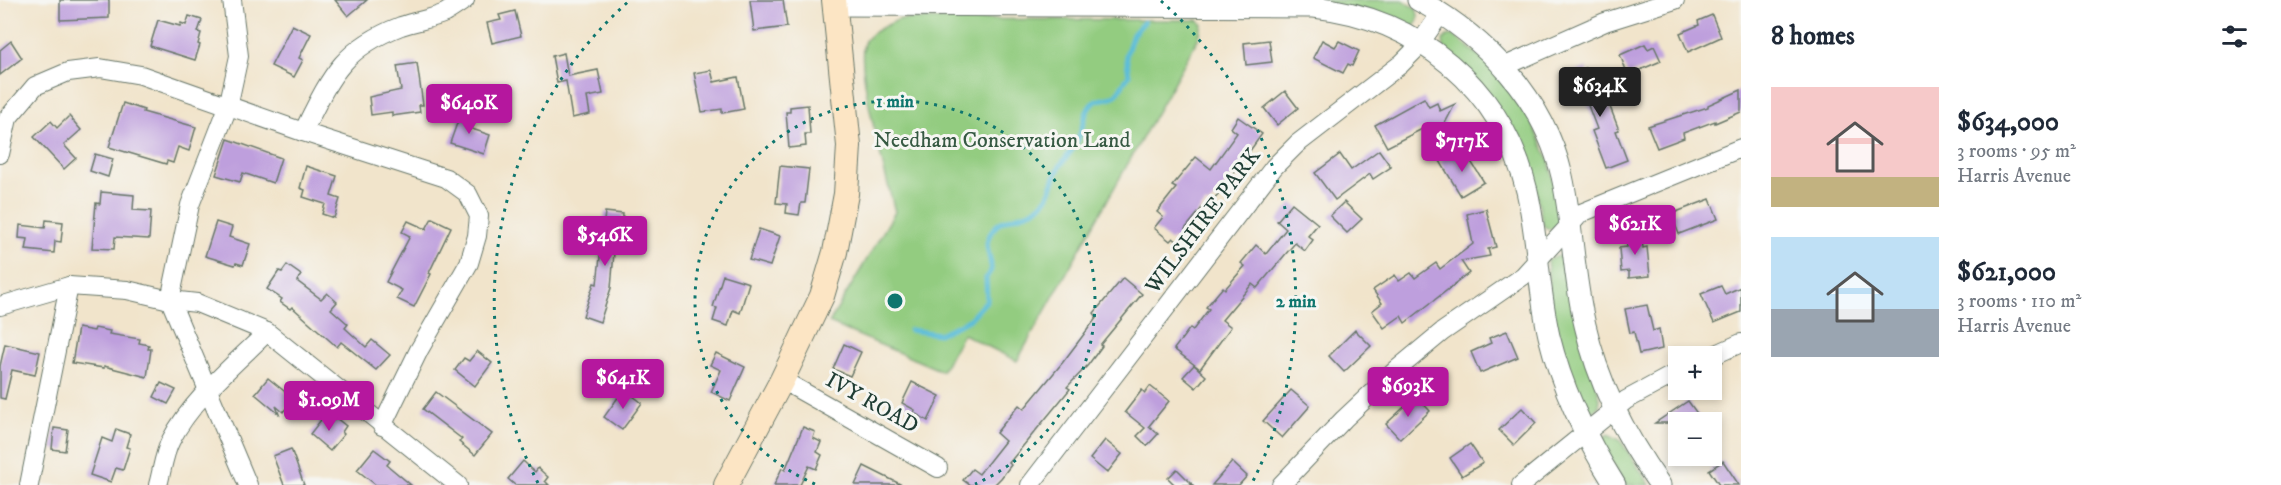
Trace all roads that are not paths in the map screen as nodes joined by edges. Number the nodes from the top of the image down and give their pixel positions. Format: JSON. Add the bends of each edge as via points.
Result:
{"nodes":[{"id":1,"x":232,"y":0,"type":"edge"},
{"id":2,"x":465,"y":0,"type":"edge"},
{"id":3,"x":1418,"y":0,"type":"edge"},
{"id":4,"x":1675,"y":0,"type":"edge"},
{"id":5,"x":834,"y":3,"type":"edge"},
{"id":6,"x":1441,"y":13,"type":"junction"},
{"id":7,"x":1420,"y":43,"type":"junction"},
{"id":8,"x":1503,"y":67,"type":"junction"},
{"id":9,"x":228,"y":107,"type":"junction"},
{"id":10,"x":4,"y":117,"type":"edge"},
{"id":11,"x":303,"y":132,"type":"junction"},
{"id":12,"x":1741,"y":148,"type":"edge"},
{"id":13,"x":0,"y":154,"type":"edge"},
{"id":14,"x":1569,"y":224,"type":"junction"},
{"id":15,"x":1537,"y":261,"type":"junction"},
{"id":16,"x":69,"y":286,"type":"junction"},
{"id":17,"x":170,"y":300,"type":"junction"},
{"id":18,"x":0,"y":306,"type":"edge"},
{"id":19,"x":267,"y":332,"type":"junction"},
{"id":20,"x":1741,"y":343,"type":"edge"},
{"id":21,"x":1722,"y":352,"type":"edge"},
{"id":22,"x":1668,"y":377,"type":"edge"},
{"id":23,"x":782,"y":380,"type":"junction"},
{"id":24,"x":208,"y":390,"type":"junction"},
{"id":25,"x":1614,"y":409,"type":"junction"},
{"id":26,"x":382,"y":426,"type":"junction"},
{"id":27,"x":1585,"y":433,"type":"junction"},
{"id":28,"x":938,"y":468,"type":"dead end"},
{"id":29,"x":29,"y":485,"type":"edge"},
{"id":30,"x":158,"y":485,"type":"edge"},
{"id":31,"x":248,"y":485,"type":"edge"},
{"id":32,"x":458,"y":485,"type":"edge"},
{"id":33,"x":726,"y":485,"type":"edge"},
{"id":34,"x":1030,"y":485,"type":"edge"},
{"id":35,"x":1281,"y":485,"type":"edge"},
{"id":36,"x":1521,"y":485,"type":"edge"},
{"id":37,"x":1615,"y":485,"type":"edge"},
{"id":38,"x":1660,"y":485,"type":"edge"}],
"edges":[{"from":1,"to":9,"type":"street","via":[[239,56]]},
{"from":2,"to":11,"type":"street","via":[[445,13],[368,40],[348,56],[327,85]]},
{"from":3,"to":6,"type":"street"},
{"from":4,"to":8,"type":"street","via":[[1605,22]]},
{"from":5,"to":7,"type":"street","via":[[1314,7],[1366,17]]},
{"from":5,"to":23,"type":"main road","via":[[849,147],[846,194],[825,290]]},
{"from":6,"to":7,"type":"street","name":"WILSHIRE PARK"},
{"from":6,"to":8,"type":"street"},
{"from":7,"to":15,"type":"street","via":[[1468,81],[1504,130],[1527,190]]},
{"from":7,"to":34,"type":"street","name":"WILSHIRE PARK","via":[[1401,64],[1297,144],[1274,167]]},
{"from":8,"to":14,"type":"street","via":[[1547,132],[1562,178]]},
{"from":9,"to":10,"type":"street","via":[[141,75],[100,68],[68,72],[35,87]]},
{"from":9,"to":11,"type":"street"},
{"from":9,"to":17,"type":"street","via":[[190,205]]},
{"from":10,"to":13,"type":"street"},
{"from":11,"to":26,"type":"street","via":[[447,178],[468,194],[479,216],[469,263],[419,350]]},
{"from":12,"to":14,"type":"street","via":[[1588,209]]},
{"from":14,"to":15,"type":"street"},
{"from":14,"to":25,"type":"street","via":[[1586,330]]},
{"from":15,"to":27,"type":"street","via":[[1550,338]]},
{"from":15,"to":35,"type":"street","via":[[1518,280],[1411,356]]},
{"from":16,"to":17,"type":"street","via":[[127,290]]},
{"from":16,"to":18,"type":"street"},
{"from":16,"to":29,"type":"street"},
{"from":17,"to":19,"type":"street","via":[[197,303]]},
{"from":17,"to":24,"type":"street"},
{"from":19,"to":24,"type":"street"},
{"from":19,"to":26,"type":"street"},
{"from":20,"to":21,"type":"street"},
{"from":22,"to":25,"type":"street"},
{"from":23,"to":28,"type":"street","name":"IVY ROAD"},
{"from":23,"to":33,"type":"main road"},
{"from":24,"to":30,"type":"street","via":[[170,441]]},
{"from":24,"to":31,"type":"street"},
{"from":25,"to":27,"type":"street"},
{"from":25,"to":38,"type":"street"},
{"from":26,"to":32,"type":"street"},
{"from":27,"to":36,"type":"street"},
{"from":27,"to":37,"type":"street"}]}
